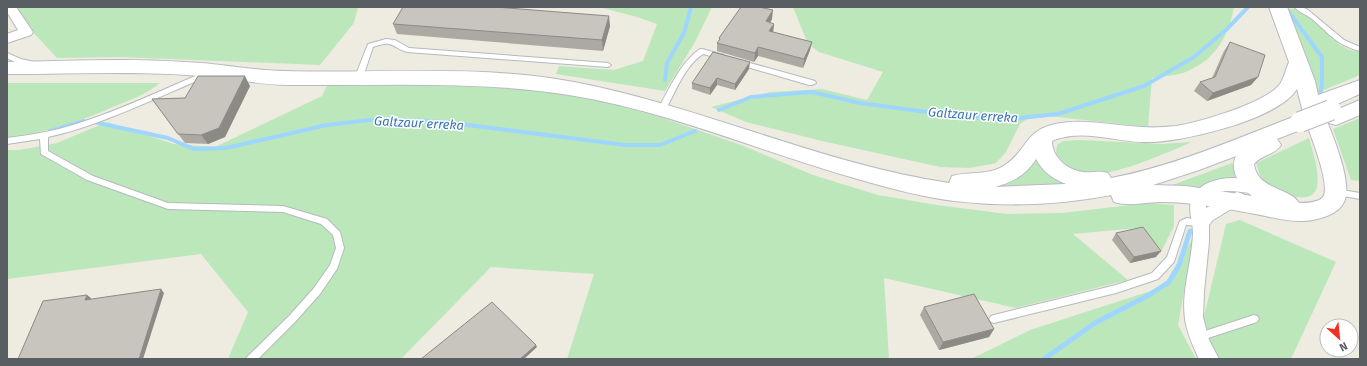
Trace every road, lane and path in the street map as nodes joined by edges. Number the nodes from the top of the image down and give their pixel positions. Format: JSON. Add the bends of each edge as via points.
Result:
{"nodes":[{"id":1,"x":10,"y":7,"type":"edge"},
{"id":2,"x":1278,"y":7,"type":"edge"},
{"id":3,"x":1297,"y":7,"type":"edge"},
{"id":4,"x":7,"y":39,"type":"edge"},
{"id":5,"x":1360,"y":49,"type":"edge"},
{"id":6,"x":1294,"y":54,"type":"junction"},
{"id":7,"x":7,"y":55,"type":"edge"},
{"id":8,"x":608,"y":65,"type":"dead end"},
{"id":9,"x":7,"y":68,"type":"edge"},
{"id":10,"x":54,"y":68,"type":"junction"},
{"id":11,"x":7,"y":74,"type":"edge"},
{"id":12,"x":237,"y":75,"type":"junction"},
{"id":13,"x":202,"y":76,"type":"junction"},
{"id":14,"x":141,"y":77,"type":"junction"},
{"id":15,"x":359,"y":77,"type":"junction"},
{"id":16,"x":7,"y":78,"type":"edge"},
{"id":17,"x":812,"y":83,"type":"dead end"},
{"id":18,"x":1360,"y":87,"type":"edge"},
{"id":19,"x":1283,"y":89,"type":"junction"},
{"id":20,"x":1360,"y":97,"type":"edge"},
{"id":21,"x":1360,"y":107,"type":"edge"},
{"id":22,"x":662,"y":109,"type":"junction"},
{"id":23,"x":1313,"y":112,"type":"junction"},
{"id":24,"x":44,"y":136,"type":"junction"},
{"id":25,"x":1042,"y":139,"type":"junction"},
{"id":26,"x":7,"y":141,"type":"edge"},
{"id":27,"x":810,"y":157,"type":"junction"},
{"id":28,"x":913,"y":185,"type":"junction"},
{"id":29,"x":1246,"y":188,"type":"junction"},
{"id":30,"x":1336,"y":192,"type":"junction"},
{"id":31,"x":1360,"y":196,"type":"edge"},
{"id":32,"x":1200,"y":211,"type":"junction"},
{"id":33,"x":994,"y":319,"type":"dead end"},
{"id":34,"x":1254,"y":320,"type":"dead end"},
{"id":35,"x":1199,"y":337,"type":"junction"},
{"id":36,"x":251,"y":359,"type":"edge"},
{"id":37,"x":1209,"y":359,"type":"edge"}],
"edges":[{"from":1,"to":4,"type":"street","via":[[26,32]]},
{"from":2,"to":6,"type":"street"},
{"from":3,"to":5,"type":"lane","via":[[1315,17],[1335,39]]},
{"from":6,"to":19,"type":"street"},
{"from":6,"to":23,"type":"street"},
{"from":7,"to":10,"type":"lane","via":[[19,61]]},
{"from":8,"to":15,"type":"lane","via":[[407,50],[394,41],[383,41],[370,46]]},
{"from":9,"to":10,"type":"street"},
{"from":10,"to":12,"type":"street","via":[[168,67]]},
{"from":11,"to":14,"type":"street","via":[[124,73]]},
{"from":12,"to":13,"type":"street"},
{"from":12,"to":15,"type":"street","via":[[283,78]]},
{"from":13,"to":14,"type":"street"},
{"from":13,"to":24,"type":"lane","via":[[71,129]]},
{"from":14,"to":16,"type":"street"},
{"from":15,"to":22,"type":"street","via":[[508,81],[596,93]]},
{"from":17,"to":22,"type":"lane","via":[[702,50],[696,54],[674,86]]},
{"from":18,"to":23,"type":"street"},
{"from":19,"to":23,"type":"street","via":[[1288,99]]},
{"from":19,"to":25,"type":"street","via":[[1248,111],[1208,126],[1171,134],[1063,130],[1048,134]]},
{"from":20,"to":23,"type":"street"},
{"from":21,"to":23,"type":"street"},
{"from":22,"to":27,"type":"street"},
{"from":23,"to":25,"type":"street","via":[[1156,166],[1107,178],[1080,180],[1061,173],[1044,157]]},
{"from":23,"to":28,"type":"street","via":[[1163,175],[1105,188],[1072,193],[1023,195],[953,192]]},
{"from":23,"to":29,"type":"street","via":[[1245,159],[1243,166]]},
{"from":23,"to":30,"type":"street","via":[[1333,171]]},
{"from":24,"to":26,"type":"lane"},
{"from":24,"to":36,"type":"lane","via":[[44,152],[90,178],[168,206],[284,209],[324,221],[337,234],[340,248],[334,266],[317,291]]},
{"from":25,"to":27,"type":"street","via":[[1033,146],[1017,168],[997,177],[975,182],[922,177],[847,159]]},
{"from":27,"to":28,"type":"street"},
{"from":28,"to":32,"type":"street","via":[[923,191],[944,196],[998,203],[1068,203],[1133,194],[1171,193]]},
{"from":29,"to":30,"type":"street","via":[[1292,212],[1314,210],[1330,204]]},
{"from":29,"to":32,"type":"street"},
{"from":30,"to":31,"type":"lane"},
{"from":32,"to":33,"type":"lane","via":[[1183,223],[1171,259],[1155,276],[1116,289]]},
{"from":32,"to":35,"type":"street","via":[[1202,234],[1195,283],[1194,318]]},
{"from":34,"to":35,"type":"lane"},
{"from":35,"to":37,"type":"street"}]}
